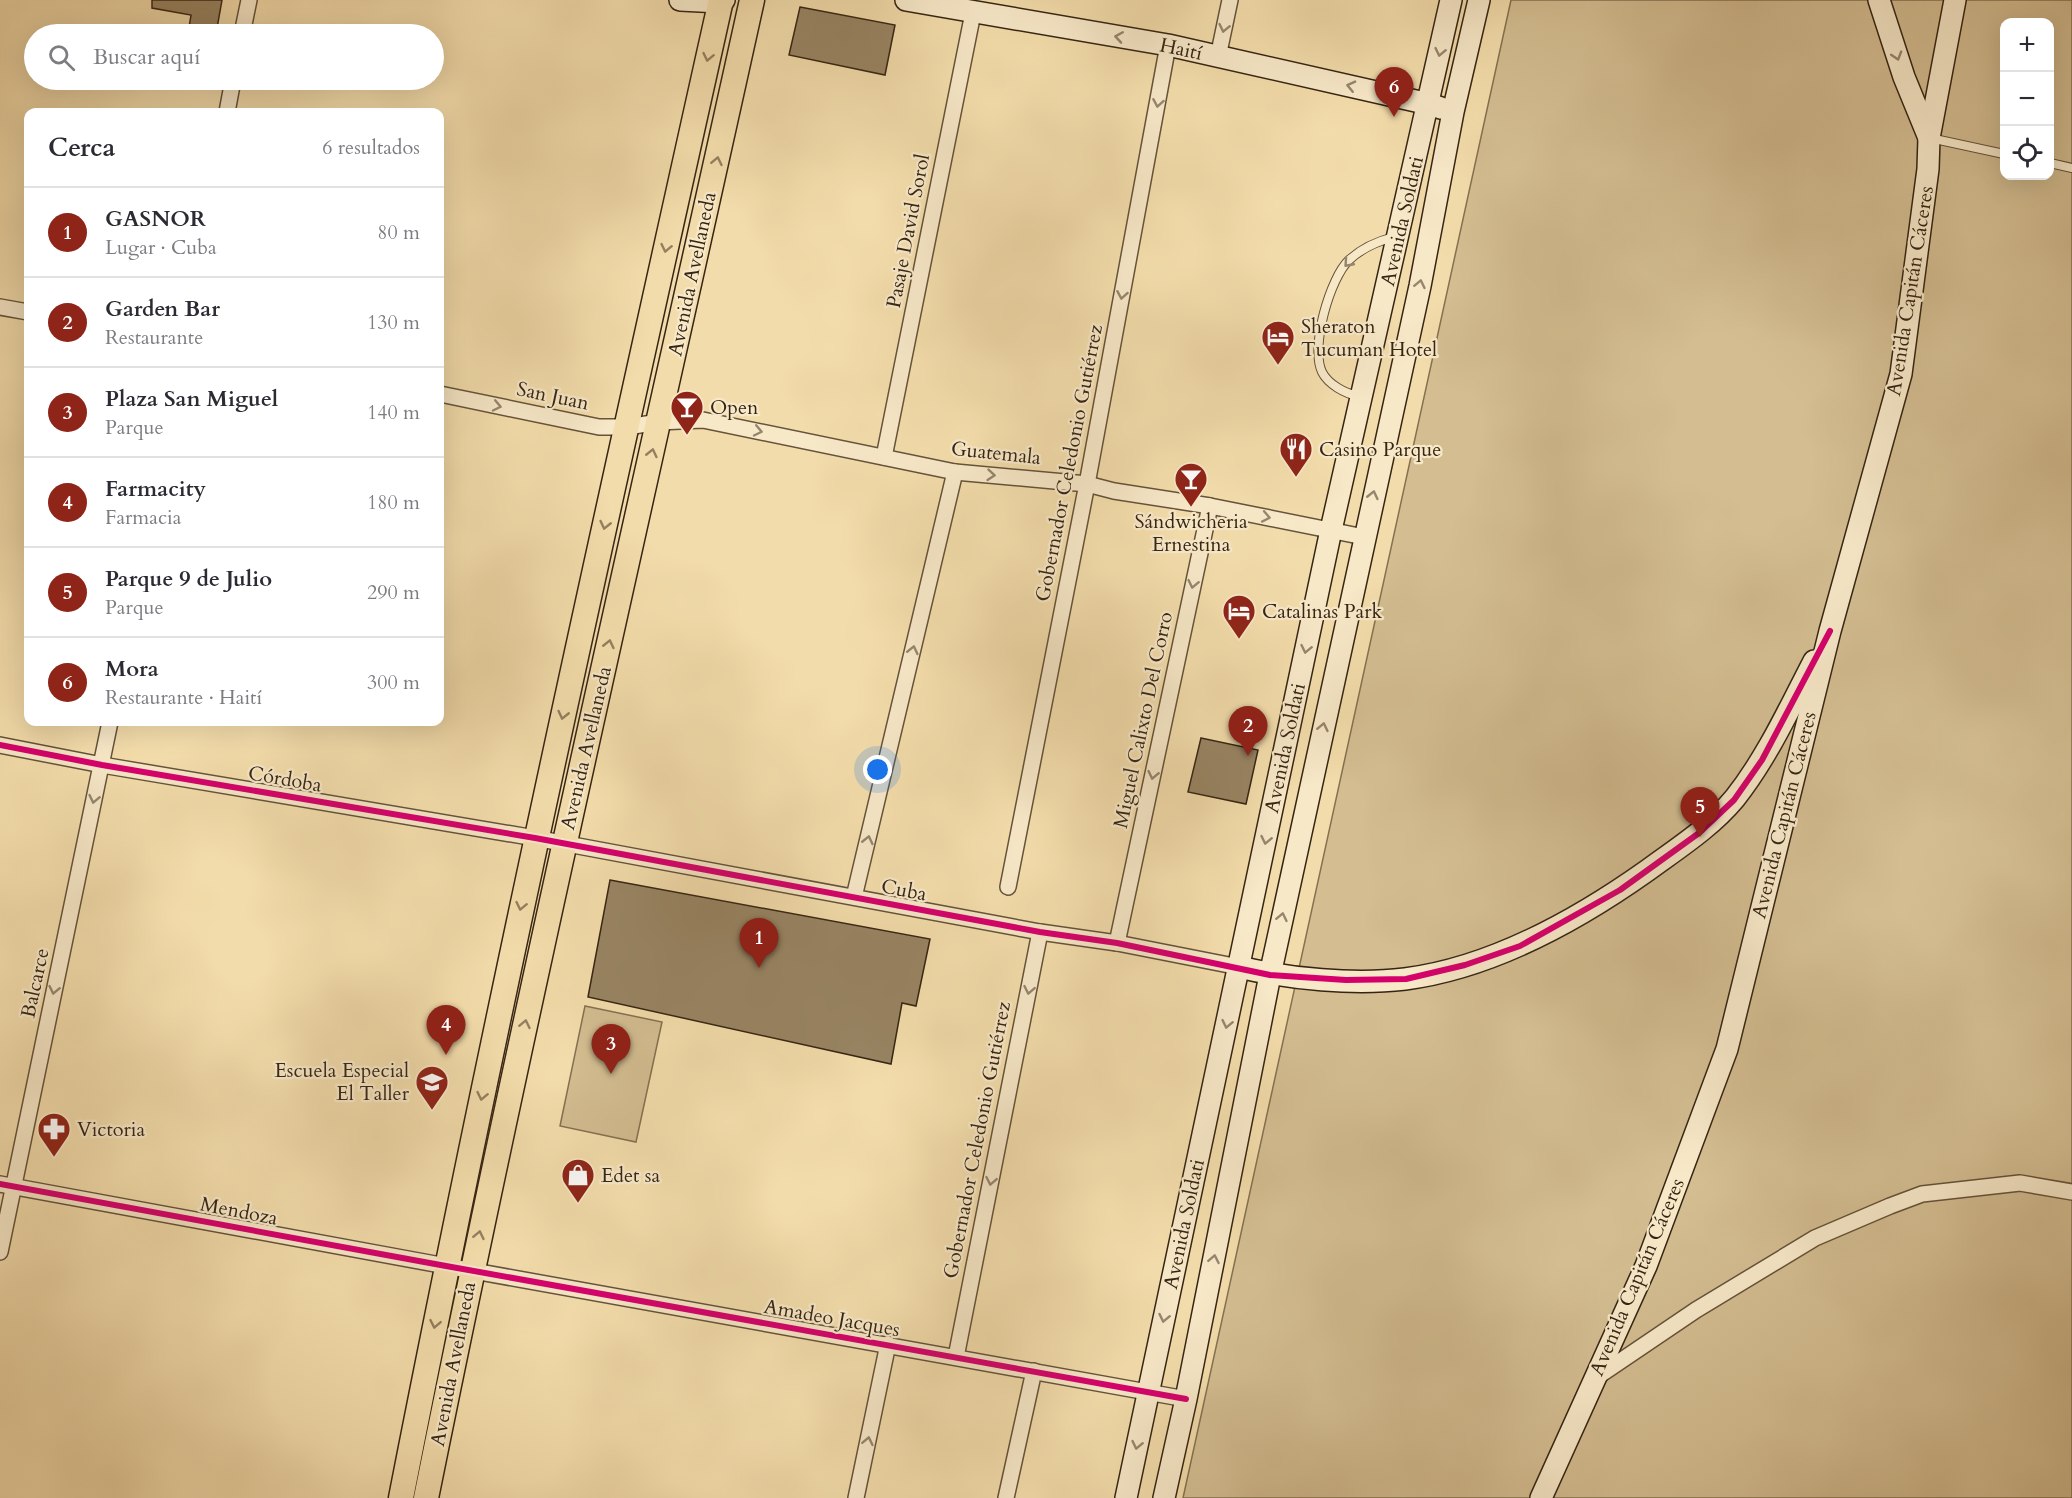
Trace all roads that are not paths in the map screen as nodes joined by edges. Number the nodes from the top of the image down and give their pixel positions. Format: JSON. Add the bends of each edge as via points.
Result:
{"nodes":[{"id":1,"x":249,"y":0,"type":"edge"},
{"id":2,"x":680,"y":0,"type":"edge"},
{"id":3,"x":752,"y":0,"type":"edge"},
{"id":4,"x":906,"y":0,"type":"edge"},
{"id":5,"x":1230,"y":0,"type":"edge"},
{"id":6,"x":1451,"y":0,"type":"edge"},
{"id":7,"x":1479,"y":0,"type":"edge"},
{"id":8,"x":1879,"y":0,"type":"edge"},
{"id":9,"x":1955,"y":0,"type":"edge"},
{"id":10,"x":721,"y":1,"type":"edge"},
{"id":11,"x":973,"y":13,"type":"junction"},
{"id":12,"x":244,"y":24,"type":"edge"},
{"id":13,"x":1168,"y":45,"type":"junction"},
{"id":14,"x":1218,"y":57,"type":"junction"},
{"id":15,"x":231,"y":90,"type":"edge"},
{"id":16,"x":1429,"y":104,"type":"junction"},
{"id":17,"x":228,"y":108,"type":"edge"},
{"id":18,"x":1453,"y":112,"type":"junction"},
{"id":19,"x":1929,"y":138,"type":"junction"},
{"id":20,"x":2000,"y":153,"type":"edge"},
{"id":21,"x":2054,"y":164,"type":"edge"},
{"id":22,"x":2072,"y":168,"type":"edge"},
{"id":23,"x":1398,"y":236,"type":"junction"},
{"id":24,"x":0,"y":307,"type":"edge"},
{"id":25,"x":24,"y":311,"type":"edge"},
{"id":26,"x":444,"y":395,"type":"edge"},
{"id":27,"x":1362,"y":397,"type":"junction"},
{"id":28,"x":659,"y":422,"type":"junction"},
{"id":29,"x":627,"y":427,"type":"junction"},
{"id":30,"x":884,"y":457,"type":"junction"},
{"id":31,"x":955,"y":472,"type":"junction"},
{"id":32,"x":1088,"y":484,"type":"junction"},
{"id":33,"x":1210,"y":506,"type":"junction"},
{"id":34,"x":1331,"y":530,"type":"junction"},
{"id":35,"x":1364,"y":537,"type":"junction"},
{"id":36,"x":1830,"y":631,"type":"junction"},
{"id":37,"x":109,"y":726,"type":"edge"},
{"id":38,"x":0,"y":745,"type":"edge"},
{"id":39,"x":102,"y":765,"type":"junction"},
{"id":40,"x":536,"y":838,"type":"junction"},
{"id":41,"x":564,"y":844,"type":"junction"},
{"id":42,"x":1008,"y":887,"type":"dead end"},
{"id":43,"x":855,"y":897,"type":"junction"},
{"id":44,"x":1040,"y":932,"type":"junction"},
{"id":45,"x":1117,"y":943,"type":"junction"},
{"id":46,"x":1239,"y":967,"type":"junction"},
{"id":47,"x":1270,"y":975,"type":"junction"},
{"id":48,"x":7,"y":1185,"type":"edge"},
{"id":49,"x":2072,"y":1192,"type":"edge"},
{"id":50,"x":0,"y":1252,"type":"edge"},
{"id":51,"x":446,"y":1266,"type":"junction"},
{"id":52,"x":472,"y":1270,"type":"junction"},
{"id":53,"x":888,"y":1344,"type":"junction"},
{"id":54,"x":956,"y":1357,"type":"junction"},
{"id":55,"x":1034,"y":1371,"type":"junction"},
{"id":56,"x":1594,"y":1379,"type":"junction"},
{"id":57,"x":1149,"y":1392,"type":"junction"},
{"id":58,"x":1186,"y":1399,"type":"junction"},
{"id":59,"x":401,"y":1498,"type":"edge"},
{"id":60,"x":426,"y":1498,"type":"edge"},
{"id":61,"x":856,"y":1498,"type":"edge"},
{"id":62,"x":1006,"y":1498,"type":"edge"},
{"id":63,"x":1126,"y":1498,"type":"edge"},
{"id":64,"x":1164,"y":1498,"type":"edge"},
{"id":65,"x":1541,"y":1498,"type":"edge"}],
"edges":[{"from":1,"to":12,"type":"street"},
{"from":2,"to":10,"type":"main road"},
{"from":28,"to":3,"type":"main road","name":"Avenida Avellaneda","one_way":true},
{"from":4,"to":11,"type":"main road","name":"Haití"},
{"from":5,"to":14,"type":"street","one_way":true},
{"from":6,"to":16,"type":"main road","name":"Avenida Soldati","one_way":true},
{"from":7,"to":18,"type":"main road","name":"Avenida Soldati"},
{"from":8,"to":19,"type":"main road","one_way":true},
{"from":9,"to":19,"type":"main road","name":"Avenida Capitán Cáceres"},
{"from":10,"to":29,"type":"main road","name":"Avenida Avellaneda","one_way":true},
{"from":13,"to":11,"type":"main road","name":"Haití","one_way":true},
{"from":11,"to":30,"type":"street","name":"Pasaje David Sorol"},
{"from":13,"to":14,"type":"main road","name":"Haití"},
{"from":13,"to":32,"type":"street","name":"Gobernador Celedonio Gutiérrez","one_way":true},
{"from":16,"to":14,"type":"main road","name":"Haití","one_way":true},
{"from":15,"to":17,"type":"street"},
{"from":16,"to":18,"type":"main road","name":"Haití"},
{"from":16,"to":23,"type":"main road","name":"Avenida Soldati"},
{"from":35,"to":18,"type":"main road","name":"Avenida Soldati","one_way":true,"via":[[1420,286]]},
{"from":19,"to":20,"type":"lane"},
{"from":19,"to":36,"type":"main road","name":"Avenida Capitán Cáceres","via":[[1900,375]]},
{"from":21,"to":22,"type":"lane"},
{"from":23,"to":27,"type":"main road","name":"Avenida Soldati"},
{"from":23,"to":27,"type":"lane","one_way":true,"via":[[1379,241],[1348,260],[1336,279],[1319,336],[1317,358],[1322,373],[1332,384]]},
{"from":24,"to":25,"type":"street"},
{"from":26,"to":29,"type":"street","name":"San Juan","one_way":true,"via":[[599,427]]},
{"from":27,"to":34,"type":"main road","name":"Avenida Soldati"},
{"from":28,"to":29,"type":"street","name":"San Juan"},
{"from":28,"to":30,"type":"street","name":"Guatemala","one_way":true,"via":[[703,420]]},
{"from":41,"to":28,"type":"main road","name":"Avenida Avellaneda","one_way":true},
{"from":29,"to":40,"type":"main road","name":"Avenida Avellaneda","one_way":true},
{"from":30,"to":31,"type":"street","name":"Guatemala"},
{"from":31,"to":32,"type":"street","name":"Guatemala","one_way":true},
{"from":43,"to":31,"type":"street","one_way":true},
{"from":32,"to":33,"type":"street","name":"Guatemala"},
{"from":32,"to":42,"type":"street","name":"Gobernador Celedonio Gutiérrez"},
{"from":33,"to":34,"type":"street","name":"Guatemala","one_way":true},
{"from":33,"to":45,"type":"street","name":"Miguel Calixto Del Corro","one_way":true},
{"from":34,"to":35,"type":"street","name":"Guatemala"},
{"from":34,"to":46,"type":"main road","name":"Avenida Soldati","one_way":true},
{"from":47,"to":35,"type":"main road","name":"Avenida Soldati","one_way":true},
{"from":36,"to":47,"type":"main road","via":[[1762,760],[1734,800],[1699,833],[1620,890],[1520,946],[1465,965],[1406,979]]},
{"from":36,"to":56,"type":"main road","name":"Avenida Capitán Cáceres","via":[[1726,1049],[1646,1266]]},
{"from":37,"to":39,"type":"street","name":"Balcarce"},
{"from":38,"to":39,"type":"street","name":"Córdoba"},
{"from":39,"to":40,"type":"street","name":"Córdoba"},
{"from":39,"to":48,"type":"street","name":"Balcarce","one_way":true},
{"from":40,"to":41,"type":"street","name":"Córdoba"},
{"from":40,"to":51,"type":"main road","name":"Avenida Avellaneda","one_way":true},
{"from":41,"to":43,"type":"street","name":"Cuba"},
{"from":52,"to":41,"type":"main road","name":"Avenida Avellaneda","one_way":true},
{"from":43,"to":44,"type":"street","name":"Cuba"},
{"from":44,"to":45,"type":"street","name":"Cuba"},
{"from":44,"to":54,"type":"street","name":"Gobernador Celedonio Gutiérrez","one_way":true},
{"from":45,"to":46,"type":"street","name":"Cuba"},
{"from":46,"to":47,"type":"main road"},
{"from":46,"to":57,"type":"main road","name":"Avenida Soldati","one_way":true},
{"from":58,"to":47,"type":"main road","name":"Avenida Soldati","one_way":true},
{"from":48,"to":50,"type":"street","name":"Balcarce"},
{"from":48,"to":51,"type":"street","name":"Mendoza"},
{"from":49,"to":56,"type":"street","via":[[2020,1183],[1922,1194],[1890,1206],[1815,1238],[1696,1310]]},
{"from":51,"to":52,"type":"street","name":"Mendoza"},
{"from":51,"to":59,"type":"main road","name":"Avenida Avellaneda","one_way":true},
{"from":52,"to":53,"type":"street","name":"Amadeo Jacques"},
{"from":52,"to":60,"type":"main road","name":"Avenida Avellaneda"},
{"from":53,"to":54,"type":"street","name":"Amadeo Jacques"},
{"from":61,"to":53,"type":"street","one_way":true},
{"from":54,"to":55,"type":"street","name":"Amadeo Jacques"},
{"from":55,"to":57,"type":"street","name":"Amadeo Jacques"},
{"from":55,"to":62,"type":"street"},
{"from":56,"to":65,"type":"main road","name":"Avenida Capitán Cáceres"},
{"from":57,"to":58,"type":"street","name":"Amadeo Jacques"},
{"from":57,"to":63,"type":"main road","name":"Avenida Soldati","one_way":true},
{"from":58,"to":64,"type":"main road","name":"Avenida Soldati"}]}
